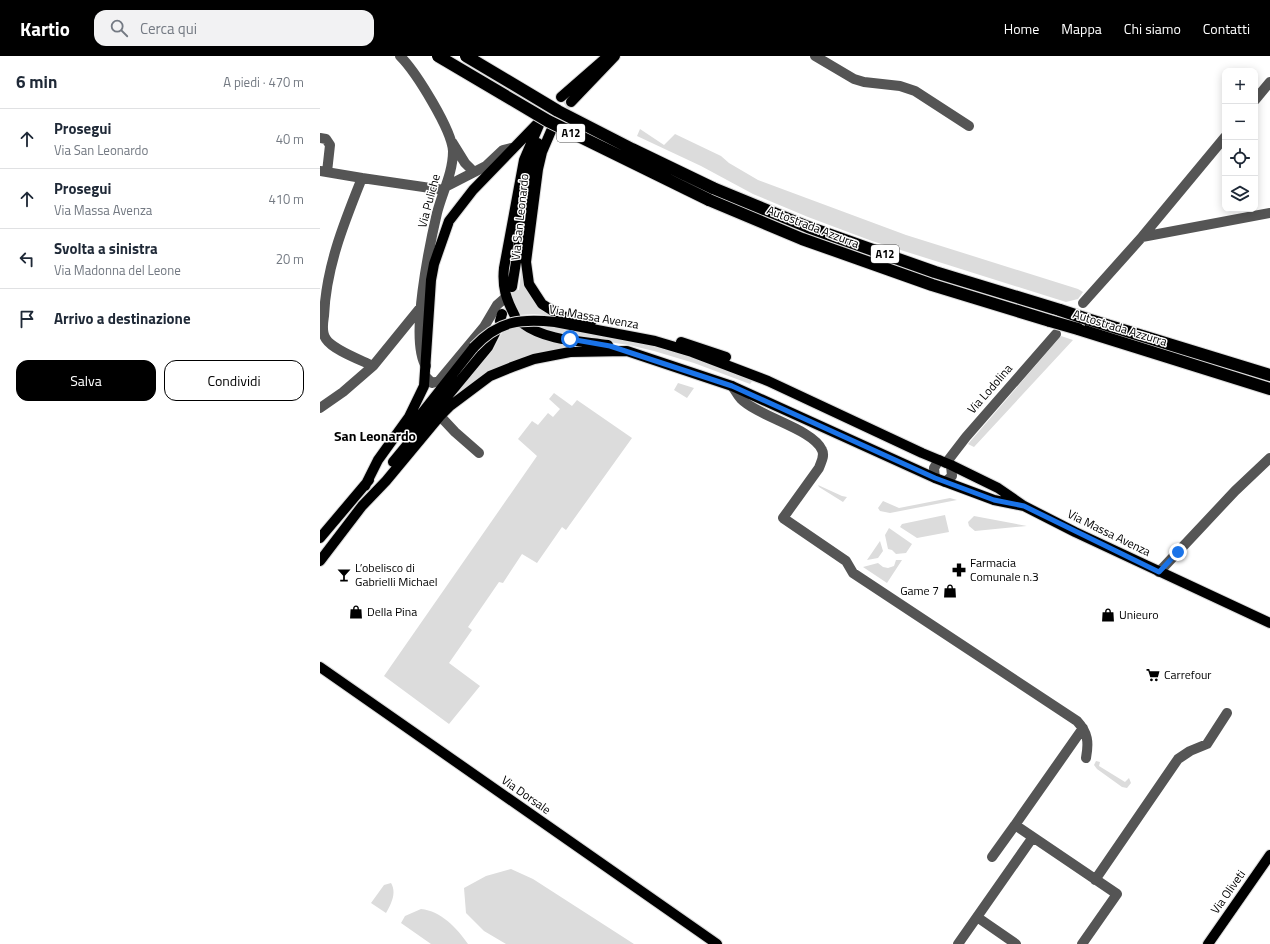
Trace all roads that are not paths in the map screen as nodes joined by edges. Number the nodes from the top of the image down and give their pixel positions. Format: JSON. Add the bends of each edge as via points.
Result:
{"nodes":[{"id":1,"x":400,"y":56,"type":"edge"},
{"id":2,"x":438,"y":56,"type":"edge"},
{"id":3,"x":466,"y":56,"type":"edge"},
{"id":4,"x":608,"y":56,"type":"edge"},
{"id":5,"x":615,"y":56,"type":"edge"},
{"id":6,"x":815,"y":56,"type":"edge"},
{"id":7,"x":1270,"y":82,"type":"edge"},
{"id":8,"x":1258,"y":96,"type":"edge"},
{"id":9,"x":561,"y":97,"type":"tunnel mouth"},
{"id":10,"x":571,"y":102,"type":"tunnel mouth"},
{"id":11,"x":968,"y":126,"type":"dead end"},
{"id":12,"x":543,"y":127,"type":"junction"},
{"id":13,"x":320,"y":138,"type":"edge"},
{"id":14,"x":451,"y":140,"type":"junction"},
{"id":15,"x":1222,"y":140,"type":"edge"},
{"id":16,"x":511,"y":148,"type":"junction"},
{"id":17,"x":323,"y":172,"type":"edge"},
{"id":18,"x":474,"y":172,"type":"junction"},
{"id":19,"x":362,"y":178,"type":"junction"},
{"id":20,"x":446,"y":188,"type":"junction"},
{"id":21,"x":1270,"y":213,"type":"edge"},
{"id":22,"x":1142,"y":237,"type":"junction"},
{"id":23,"x":512,"y":287,"type":"dead end"},
{"id":24,"x":505,"y":298,"type":"junction"},
{"id":25,"x":1083,"y":303,"type":"dead end"},
{"id":26,"x":421,"y":307,"type":"junction"},
{"id":27,"x":495,"y":333,"type":"dead end"},
{"id":28,"x":1056,"y":334,"type":"dead end"},
{"id":29,"x":323,"y":339,"type":"edge"},
{"id":30,"x":627,"y":351,"type":"junction"},
{"id":31,"x":373,"y":366,"type":"junction"},
{"id":32,"x":426,"y":371,"type":"junction"},
{"id":33,"x":1270,"y":375,"type":"edge"},
{"id":34,"x":768,"y":381,"type":"junction"},
{"id":35,"x":732,"y":386,"type":"junction"},
{"id":36,"x":1270,"y":389,"type":"edge"},
{"id":37,"x":320,"y":408,"type":"edge"},
{"id":38,"x":440,"y":416,"type":"junction"},
{"id":39,"x":479,"y":453,"type":"dead end"},
{"id":40,"x":1270,"y":458,"type":"edge"},
{"id":41,"x":946,"y":462,"type":"junction"},
{"id":42,"x":935,"y":478,"type":"junction"},
{"id":43,"x":945,"y":482,"type":"junction"},
{"id":44,"x":365,"y":486,"type":"junction"},
{"id":45,"x":362,"y":506,"type":"junction"},
{"id":46,"x":1024,"y":506,"type":"junction"},
{"id":47,"x":350,"y":520,"type":"junction"},
{"id":48,"x":320,"y":538,"type":"edge"},
{"id":49,"x":320,"y":553,"type":"edge"},
{"id":50,"x":320,"y":562,"type":"edge"},
{"id":51,"x":1159,"y":572,"type":"junction"},
{"id":52,"x":1270,"y":623,"type":"edge"},
{"id":53,"x":320,"y":667,"type":"edge"},
{"id":54,"x":1227,"y":713,"type":"dead end"},
{"id":55,"x":1083,"y":728,"type":"junction"},
{"id":56,"x":1086,"y":758,"type":"dead end"},
{"id":57,"x":1015,"y":825,"type":"junction"},
{"id":58,"x":1033,"y":837,"type":"junction"},
{"id":59,"x":992,"y":857,"type":"dead end"},
{"id":60,"x":1269,"y":860,"type":"edge"},
{"id":61,"x":1095,"y":880,"type":"junction"},
{"id":62,"x":977,"y":917,"type":"junction"},
{"id":63,"x":717,"y":944,"type":"edge"},
{"id":64,"x":958,"y":944,"type":"edge"},
{"id":65,"x":1016,"y":944,"type":"edge"},
{"id":66,"x":1082,"y":944,"type":"edge"},
{"id":67,"x":1208,"y":944,"type":"edge"}],
"edges":[{"from":1,"to":14,"type":"street","name":"Via Puliche","via":[[418,79]]},
{"from":2,"to":36,"type":"highway","name":"Autostrada Azzurra","number":"A12","bridge":true,"via":[[548,121],[709,200],[802,239],[925,282]]},
{"from":3,"to":33,"type":"highway","name":"Autostrada Azzurra","number":"A12","bridge":true,"via":[[558,111],[632,150],[808,227],[905,262]]},
{"from":4,"to":9,"type":"main road"},
{"from":5,"to":10,"type":"main road"},
{"from":6,"to":11,"type":"street","via":[[854,79],[915,90]]},
{"from":7,"to":8,"type":"street"},
{"from":12,"to":16,"type":"main road"},
{"from":12,"to":23,"type":"main road","name":"Via San Leonardo","via":[[534,150]]},
{"from":12,"to":24,"type":"main road","name":"Via San Leonardo","via":[[524,160],[504,268]]},
{"from":12,"to":34,"type":"main road","name":"Via San Leonardo","via":[[542,152],[526,262],[529,284],[542,304],[560,316],[697,346],[743,364]]},
{"from":13,"to":17,"type":"street","via":[[326,139],[330,145]]},
{"from":14,"to":18,"type":"street"},
{"from":14,"to":20,"type":"street","name":"Via Puliche","via":[[452,160]]},
{"from":15,"to":22,"type":"street"},
{"from":16,"to":18,"type":"street","via":[[503,150],[486,166]]},
{"from":16,"to":32,"type":"main road","via":[[457,209],[440,246],[431,280]]},
{"from":17,"to":19,"type":"street"},
{"from":18,"to":20,"type":"street"},
{"from":19,"to":20,"type":"street"},
{"from":19,"to":29,"type":"street","via":[[331,264],[324,305]]},
{"from":20,"to":26,"type":"street","name":"Via Puliche","via":[[437,213]]},
{"from":21,"to":22,"type":"street"},
{"from":22,"to":25,"type":"street"},
{"from":24,"to":30,"type":"main road","name":"Via San Leonardo","via":[[519,320],[540,334]]},
{"from":24,"to":32,"type":"street","via":[[440,381],[432,383]]},
{"from":26,"to":31,"type":"street"},
{"from":26,"to":32,"type":"street","name":"Via Puliche","via":[[419,349]]},
{"from":27,"to":45,"type":"main road","via":[[488,347],[398,455]]},
{"from":28,"to":41,"type":"street","name":"Via Lodolina"},
{"from":29,"to":31,"type":"street"},
{"from":30,"to":35,"type":"main road","name":"Via Massa Avenza"},
{"from":30,"to":38,"type":"main road","name":"Via Massa Avenza","via":[[570,352],[534,359],[490,376]]},
{"from":31,"to":37,"type":"street"},
{"from":32,"to":44,"type":"main road","via":[[424,386],[409,417],[378,460]]},
{"from":34,"to":41,"type":"main road","name":"Via Massa Avenza"},
{"from":34,"to":44,"type":"main road","name":"Via Massa Avenza","bridge":true,"via":[[692,352],[662,344],[531,319],[503,324],[474,346]]},
{"from":35,"to":42,"type":"main road","name":"Via Massa Avenza"},
{"from":35,"to":55,"type":"street","via":[[742,399],[758,410],[810,436],[822,450],[823,458],[819,468],[783,518],[846,561],[853,573],[1077,721]]},
{"from":38,"to":39,"type":"street"},
{"from":38,"to":45,"type":"main road","name":"Via Massa Avenza"},
{"from":40,"to":51,"type":"street"},
{"from":41,"to":42,"type":"street","via":[[934,468]]},
{"from":41,"to":43,"type":"street","via":[[952,476]]},
{"from":41,"to":46,"type":"main road","name":"Via Massa Avenza","via":[[998,488]]},
{"from":42,"to":43,"type":"main road","name":"Via Massa Avenza"},
{"from":43,"to":46,"type":"main road","name":"Via Massa Avenza","via":[[994,500]]},
{"from":44,"to":48,"type":"main road","name":"Via Massa Avenza"},
{"from":45,"to":47,"type":"main road","name":"Via Massa Avenza"},
{"from":46,"to":51,"type":"main road","name":"Via Massa Avenza"},
{"from":47,"to":49,"type":"main road","name":"Via Massa Avenza"},
{"from":47,"to":50,"type":"main road","name":"Via Massa Avenza"},
{"from":51,"to":52,"type":"main road","name":"Via Massa Avenza"},
{"from":53,"to":63,"type":"main road","name":"Via Dorsale"},
{"from":54,"to":61,"type":"street","via":[[1207,744],[1178,759]]},
{"from":55,"to":56,"type":"street","via":[[1089,745]]},
{"from":55,"to":57,"type":"street"},
{"from":57,"to":58,"type":"street"},
{"from":57,"to":59,"type":"street"},
{"from":58,"to":61,"type":"street"},
{"from":58,"to":62,"type":"street"},
{"from":60,"to":67,"type":"main road","name":"Via Oliveti"},
{"from":61,"to":66,"type":"street","via":[[1117,894]]},
{"from":62,"to":64,"type":"street"},
{"from":62,"to":65,"type":"street"}]}
